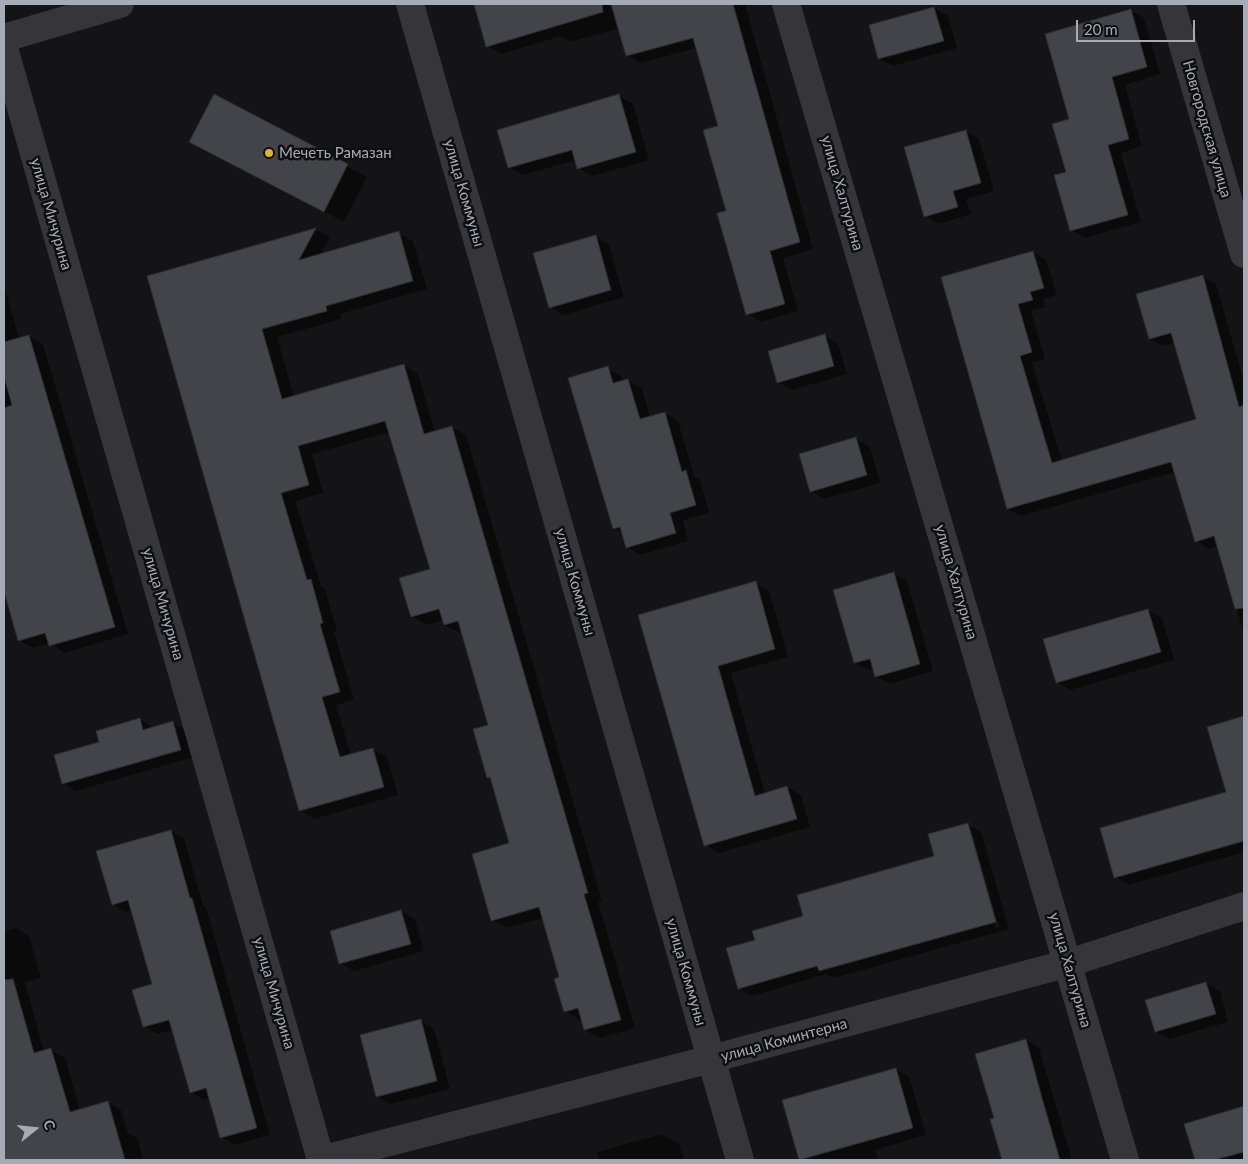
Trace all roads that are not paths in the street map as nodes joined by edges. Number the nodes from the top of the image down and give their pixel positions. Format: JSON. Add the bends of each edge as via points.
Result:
{"nodes":[{"id":1,"x":120,"y":4,"type":"edge"},
{"id":2,"x":410,"y":4,"type":"edge"},
{"id":3,"x":786,"y":4,"type":"edge"},
{"id":4,"x":1171,"y":4,"type":"edge"},
{"id":5,"x":4,"y":38,"type":"edge"},
{"id":6,"x":4,"y":48,"type":"edge"},
{"id":7,"x":1244,"y":254,"type":"edge"},
{"id":8,"x":1244,"y":906,"type":"edge"},
{"id":9,"x":1068,"y":963,"type":"junction"},
{"id":10,"x":711,"y":1060,"type":"junction"},
{"id":11,"x":321,"y":1160,"type":"edge"},
{"id":12,"x":740,"y":1160,"type":"edge"},
{"id":13,"x":1125,"y":1160,"type":"edge"}],
"edges":[{"from":1,"to":5,"type":"street"},
{"from":2,"to":10,"type":"street","name":"улица Коммуны"},
{"from":3,"to":9,"type":"street","name":"улица Халтурина"},
{"from":4,"to":7,"type":"street","name":"Новгородская улица"},
{"from":6,"to":11,"type":"street","name":"улица Мичурина"},
{"from":8,"to":9,"type":"street","name":"улица Коминтерна"},
{"from":9,"to":10,"type":"street","name":"улица Коминтерна"},
{"from":9,"to":13,"type":"street","name":"улица Халтурина"},
{"from":10,"to":11,"type":"street","name":"улица Коминтерна"},
{"from":10,"to":12,"type":"street","name":"улица Коммуны"}]}
